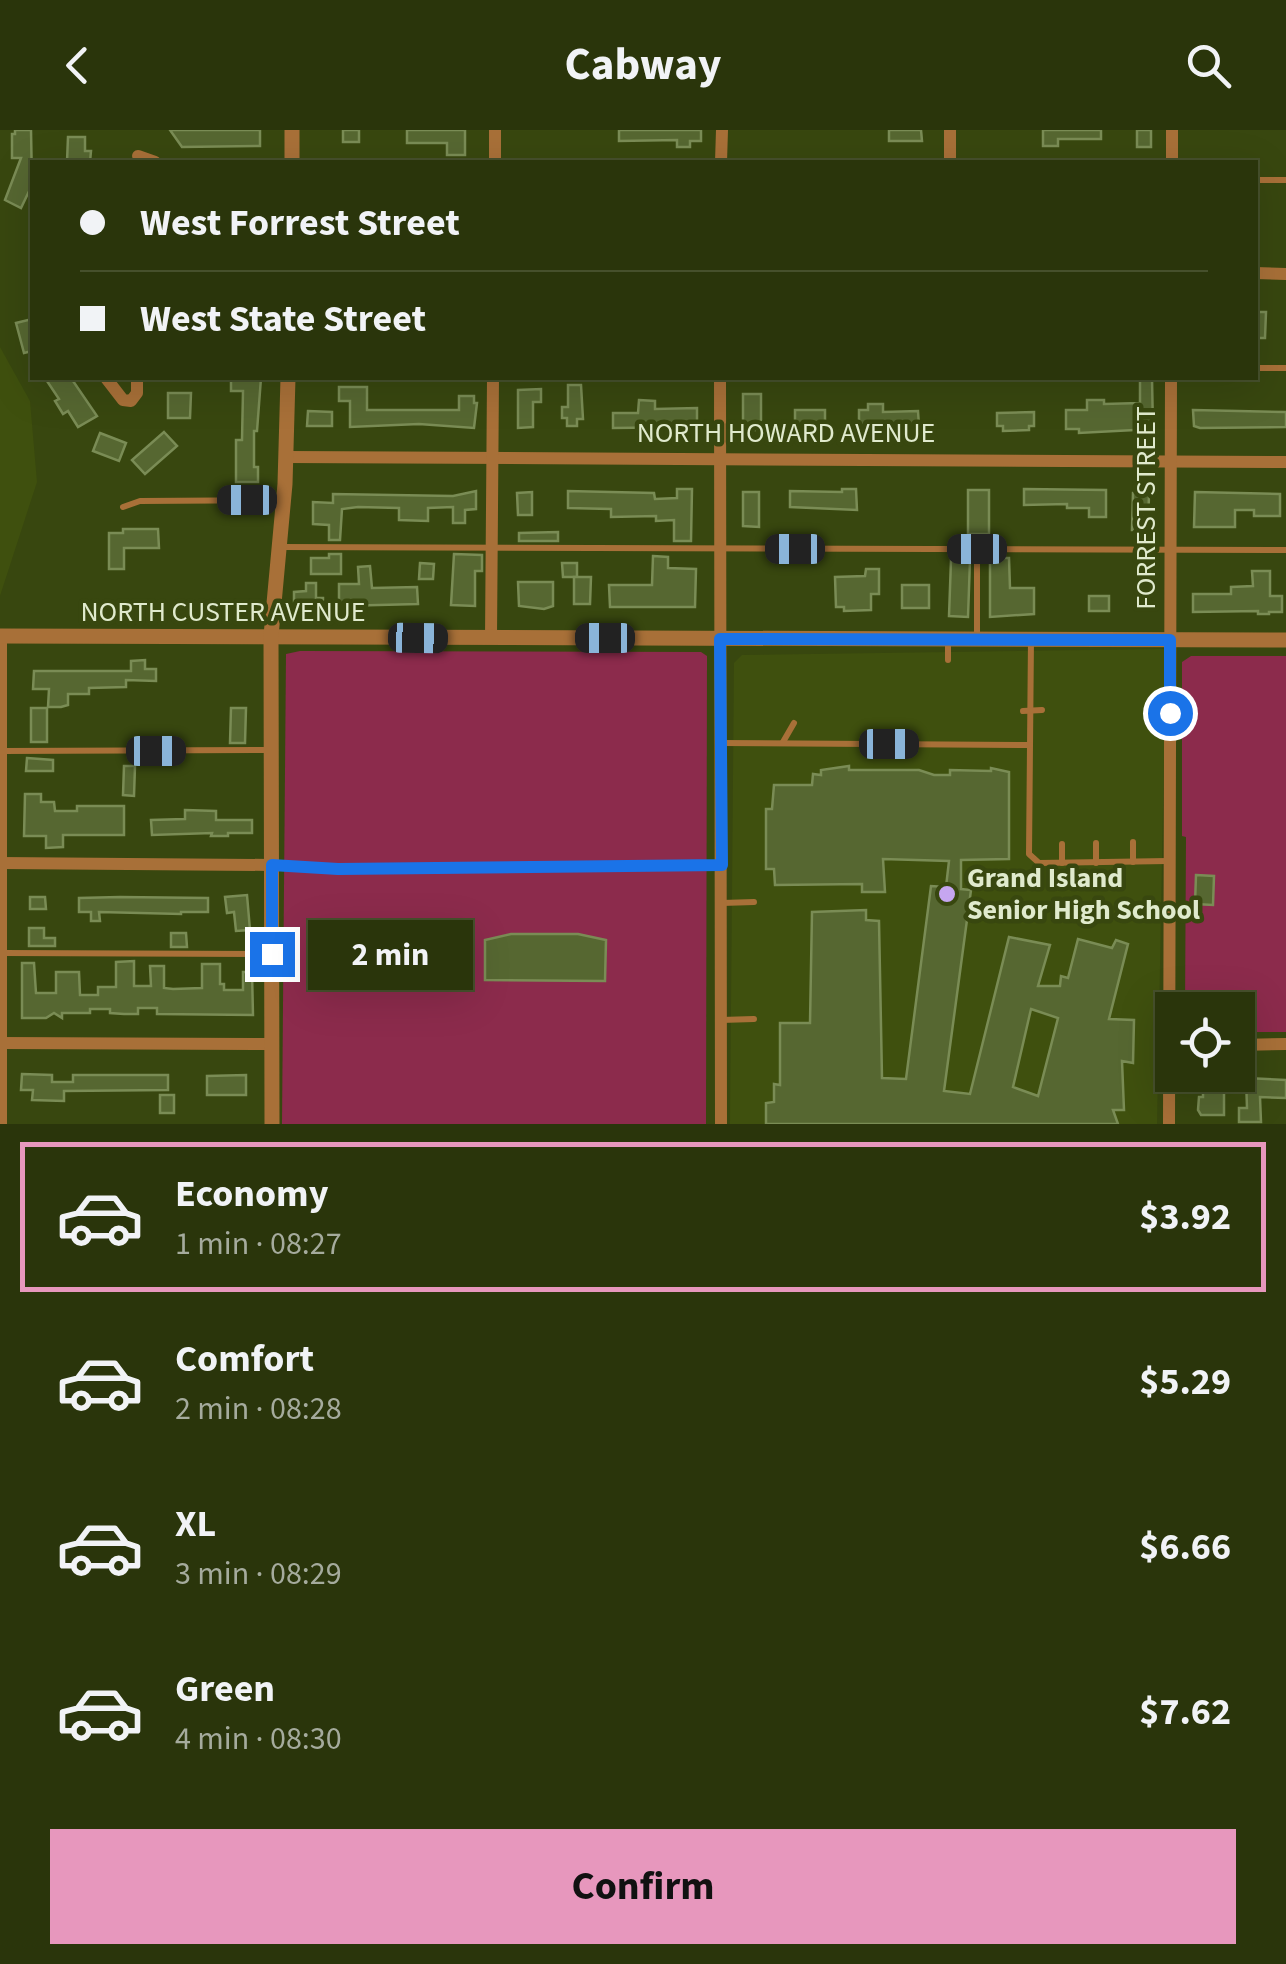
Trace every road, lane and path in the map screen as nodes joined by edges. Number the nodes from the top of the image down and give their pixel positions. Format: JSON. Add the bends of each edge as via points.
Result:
{"nodes":[{"id":1,"x":292,"y":130,"type":"edge"},
{"id":2,"x":495,"y":130,"type":"edge"},
{"id":3,"x":722,"y":130,"type":"edge"},
{"id":4,"x":950,"y":130,"type":"edge"},
{"id":5,"x":1172,"y":130,"type":"edge"},
{"id":6,"x":138,"y":156,"type":"dead end"},
{"id":7,"x":149,"y":160,"type":"edge"},
{"id":8,"x":292,"y":160,"type":"edge"},
{"id":9,"x":495,"y":160,"type":"edge"},
{"id":10,"x":722,"y":160,"type":"edge"},
{"id":11,"x":950,"y":160,"type":"edge"},
{"id":12,"x":1172,"y":160,"type":"edge"},
{"id":13,"x":1258,"y":180,"type":"edge"},
{"id":14,"x":1286,"y":180,"type":"edge"},
{"id":15,"x":1258,"y":273,"type":"edge"},
{"id":16,"x":1286,"y":274,"type":"edge"},
{"id":17,"x":1258,"y":368,"type":"edge"},
{"id":18,"x":1286,"y":368,"type":"edge"},
{"id":19,"x":108,"y":380,"type":"edge"},
{"id":20,"x":137,"y":380,"type":"edge"},
{"id":21,"x":288,"y":380,"type":"edge"},
{"id":22,"x":493,"y":380,"type":"edge"},
{"id":23,"x":720,"y":380,"type":"edge"},
{"id":24,"x":1171,"y":380,"type":"edge"},
{"id":25,"x":286,"y":457,"type":"junction"},
{"id":26,"x":492,"y":457,"type":"junction"},
{"id":27,"x":719,"y":457,"type":"junction"},
{"id":28,"x":1171,"y":461,"type":"junction"},
{"id":29,"x":1286,"y":462,"type":"edge"},
{"id":30,"x":283,"y":500,"type":"junction"},
{"id":31,"x":123,"y":506,"type":"dead end"},
{"id":32,"x":278,"y":547,"type":"junction"},
{"id":33,"x":492,"y":548,"type":"junction"},
{"id":34,"x":719,"y":549,"type":"junction"},
{"id":35,"x":977,"y":549,"type":"junction"},
{"id":36,"x":1170,"y":549,"type":"junction"},
{"id":37,"x":1286,"y":550,"type":"edge"},
{"id":38,"x":1,"y":636,"type":"edge"},
{"id":39,"x":271,"y":636,"type":"junction"},
{"id":40,"x":491,"y":638,"type":"junction"},
{"id":41,"x":720,"y":639,"type":"junction"},
{"id":42,"x":948,"y":639,"type":"junction"},
{"id":43,"x":977,"y":639,"type":"junction"},
{"id":44,"x":1030,"y":639,"type":"junction"},
{"id":45,"x":1170,"y":640,"type":"junction"},
{"id":46,"x":1286,"y":640,"type":"edge"},
{"id":47,"x":948,"y":660,"type":"dead end"},
{"id":48,"x":1042,"y":710,"type":"dead end"},
{"id":49,"x":1026,"y":711,"type":"junction"},
{"id":50,"x":794,"y":723,"type":"dead end"},
{"id":51,"x":720,"y":743,"type":"junction"},
{"id":52,"x":783,"y":743,"type":"junction"},
{"id":53,"x":1030,"y":745,"type":"junction"},
{"id":54,"x":271,"y":750,"type":"junction"},
{"id":55,"x":1,"y":752,"type":"edge"},
{"id":56,"x":1132,"y":842,"type":"dead end"},
{"id":57,"x":1096,"y":843,"type":"dead end"},
{"id":58,"x":1062,"y":844,"type":"dead end"},
{"id":59,"x":1170,"y":861,"type":"junction"},
{"id":60,"x":1132,"y":862,"type":"junction"},
{"id":61,"x":0,"y":863,"type":"edge"},
{"id":62,"x":1062,"y":863,"type":"junction"},
{"id":63,"x":1096,"y":863,"type":"junction"},
{"id":64,"x":272,"y":865,"type":"junction"},
{"id":65,"x":722,"y":865,"type":"junction"},
{"id":66,"x":754,"y":902,"type":"dead end"},
{"id":67,"x":722,"y":903,"type":"junction"},
{"id":68,"x":0,"y":952,"type":"edge"},
{"id":69,"x":272,"y":954,"type":"junction"},
{"id":70,"x":1171,"y":992,"type":"edge"},
{"id":71,"x":754,"y":1019,"type":"dead end"},
{"id":72,"x":720,"y":1020,"type":"junction"},
{"id":73,"x":0,"y":1044,"type":"edge"},
{"id":74,"x":272,"y":1044,"type":"junction"},
{"id":75,"x":1255,"y":1044,"type":"edge"},
{"id":76,"x":1286,"y":1044,"type":"edge"},
{"id":77,"x":1170,"y":1092,"type":"edge"},
{"id":78,"x":1,"y":1124,"type":"edge"},
{"id":79,"x":272,"y":1124,"type":"edge"},
{"id":80,"x":720,"y":1124,"type":"edge"},
{"id":81,"x":1169,"y":1124,"type":"edge"}],
"edges":[{"from":1,"to":8,"type":"street"},
{"from":2,"to":9,"type":"street"},
{"from":3,"to":10,"type":"street"},
{"from":4,"to":11,"type":"street"},
{"from":5,"to":12,"type":"street"},
{"from":6,"to":7,"type":"street"},
{"from":13,"to":14,"type":"lane"},
{"from":15,"to":16,"type":"street"},
{"from":17,"to":18,"type":"lane"},
{"from":19,"to":20,"type":"street","via":[[131,401]]},
{"from":21,"to":25,"type":"street"},
{"from":22,"to":26,"type":"street"},
{"from":23,"to":27,"type":"street"},
{"from":24,"to":28,"type":"street","name":"FORREST STREET"},
{"from":25,"to":26,"type":"street","name":"NORTH HOWARD AVENUE"},
{"from":25,"to":30,"type":"street"},
{"from":26,"to":27,"type":"street","name":"NORTH HOWARD AVENUE"},
{"from":26,"to":33,"type":"street"},
{"from":27,"to":28,"type":"street","name":"NORTH HOWARD AVENUE"},
{"from":27,"to":34,"type":"street"},
{"from":28,"to":29,"type":"street","name":"NORTH HOWARD AVENUE"},
{"from":28,"to":36,"type":"street","name":"FORREST STREET"},
{"from":30,"to":31,"type":"lane"},
{"from":30,"to":32,"type":"street"},
{"from":32,"to":33,"type":"lane"},
{"from":32,"to":39,"type":"street"},
{"from":33,"to":34,"type":"lane"},
{"from":33,"to":40,"type":"street"},
{"from":34,"to":35,"type":"lane"},
{"from":34,"to":41,"type":"street"},
{"from":35,"to":36,"type":"lane"},
{"from":35,"to":43,"type":"lane"},
{"from":36,"to":37,"type":"lane"},
{"from":36,"to":45,"type":"street","name":"FORREST STREET"},
{"from":38,"to":39,"type":"street","name":"NORTH CUSTER AVENUE"},
{"from":38,"to":55,"type":"street"},
{"from":39,"to":40,"type":"street","name":"NORTH CUSTER AVENUE"},
{"from":39,"to":54,"type":"street"},
{"from":40,"to":41,"type":"street","name":"NORTH CUSTER AVENUE"},
{"from":41,"to":42,"type":"street","name":"NORTH CUSTER AVENUE"},
{"from":41,"to":51,"type":"street"},
{"from":42,"to":43,"type":"street","name":"NORTH CUSTER AVENUE"},
{"from":42,"to":47,"type":"lane"},
{"from":43,"to":44,"type":"street","name":"NORTH CUSTER AVENUE"},
{"from":44,"to":45,"type":"street","name":"NORTH CUSTER AVENUE"},
{"from":44,"to":49,"type":"lane"},
{"from":45,"to":46,"type":"street","name":"NORTH CUSTER AVENUE"},
{"from":45,"to":59,"type":"street","name":"FORREST STREET"},
{"from":48,"to":49,"type":"lane"},
{"from":49,"to":53,"type":"lane"},
{"from":50,"to":52,"type":"lane"},
{"from":51,"to":52,"type":"lane"},
{"from":51,"to":65,"type":"street"},
{"from":52,"to":53,"type":"lane"},
{"from":53,"to":62,"type":"lane","via":[[1029,854]]},
{"from":54,"to":55,"type":"lane"},
{"from":54,"to":64,"type":"street"},
{"from":55,"to":61,"type":"street"},
{"from":56,"to":60,"type":"lane"},
{"from":57,"to":63,"type":"lane"},
{"from":58,"to":62,"type":"lane"},
{"from":59,"to":60,"type":"lane"},
{"from":59,"to":70,"type":"street","name":"FORREST STREET"},
{"from":60,"to":63,"type":"lane"},
{"from":61,"to":64,"type":"street"},
{"from":61,"to":68,"type":"street"},
{"from":62,"to":63,"type":"lane"},
{"from":64,"to":65,"type":"lane"},
{"from":64,"to":69,"type":"street"},
{"from":65,"to":67,"type":"street"},
{"from":66,"to":67,"type":"lane"},
{"from":67,"to":72,"type":"street"},
{"from":68,"to":69,"type":"lane"},
{"from":68,"to":73,"type":"street"},
{"from":69,"to":74,"type":"street"},
{"from":71,"to":72,"type":"lane"},
{"from":72,"to":80,"type":"street"},
{"from":73,"to":74,"type":"street"},
{"from":73,"to":78,"type":"street"},
{"from":74,"to":79,"type":"street"},
{"from":75,"to":76,"type":"street"},
{"from":77,"to":81,"type":"street","name":"FORREST STREET"}]}
